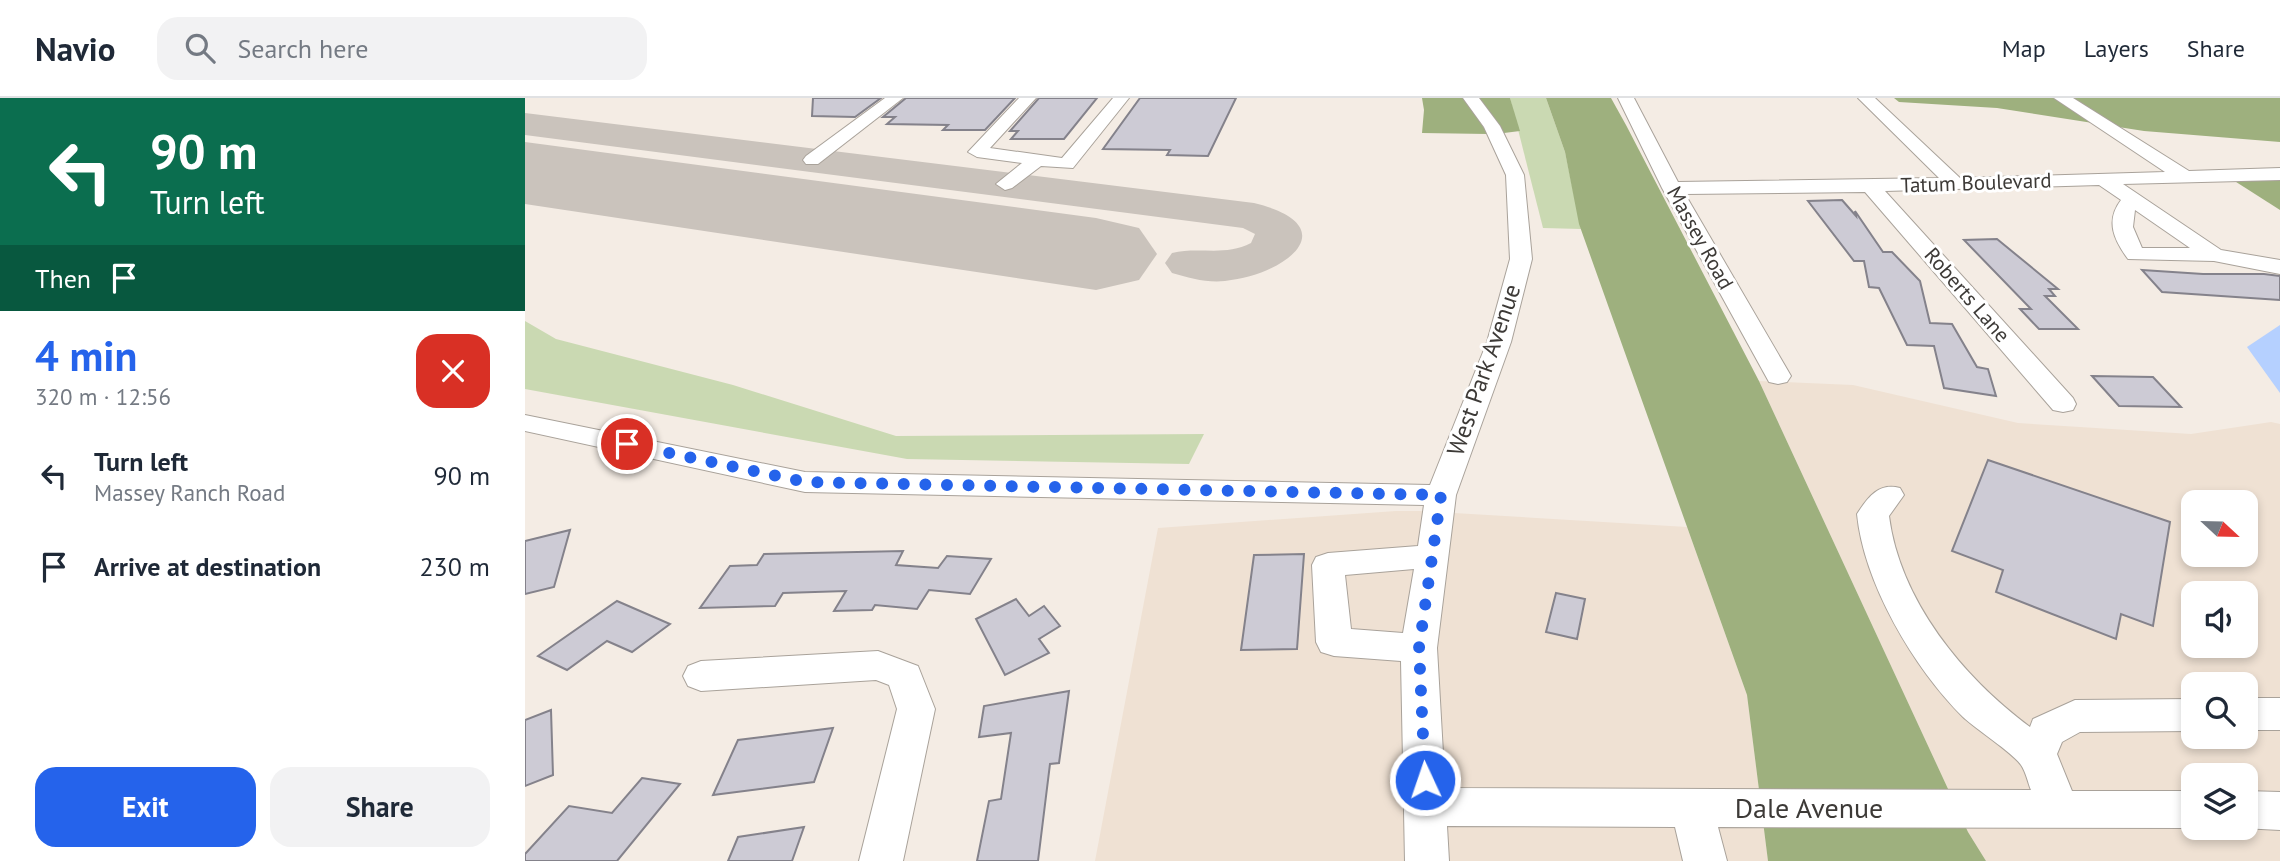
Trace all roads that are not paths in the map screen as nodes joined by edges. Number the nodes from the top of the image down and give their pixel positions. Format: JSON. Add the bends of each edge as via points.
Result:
{"nodes":[{"id":1,"x":895,"y":98,"type":"edge"},
{"id":2,"x":1028,"y":98,"type":"edge"},
{"id":3,"x":1121,"y":98,"type":"edge"},
{"id":4,"x":1471,"y":98,"type":"edge"},
{"id":5,"x":1626,"y":98,"type":"edge"},
{"id":6,"x":1866,"y":98,"type":"edge"},
{"id":7,"x":2062,"y":98,"type":"edge"},
{"id":8,"x":812,"y":160,"type":"dead end"},
{"id":9,"x":1038,"y":160,"type":"junction"},
{"id":10,"x":2280,"y":174,"type":"edge"},
{"id":11,"x":2186,"y":177,"type":"junction"},
{"id":12,"x":2103,"y":180,"type":"junction"},
{"id":13,"x":1005,"y":184,"type":"dead end"},
{"id":14,"x":1956,"y":184,"type":"junction"},
{"id":15,"x":1870,"y":186,"type":"junction"},
{"id":16,"x":1672,"y":188,"type":"junction"},
{"id":17,"x":2133,"y":201,"type":"junction"},
{"id":18,"x":2214,"y":255,"type":"junction"},
{"id":19,"x":2280,"y":267,"type":"edge"},
{"id":20,"x":1778,"y":376,"type":"dead end"},
{"id":21,"x":2063,"y":404,"type":"dead end"},
{"id":22,"x":525,"y":423,"type":"edge"},
{"id":23,"x":1441,"y":495,"type":"junction"},
{"id":24,"x":1889,"y":495,"type":"dead end"},
{"id":25,"x":1432,"y":556,"type":"junction"},
{"id":26,"x":1419,"y":648,"type":"junction"},
{"id":27,"x":701,"y":676,"type":"dead end"},
{"id":28,"x":2258,"y":714,"type":"edge"},
{"id":29,"x":2280,"y":714,"type":"edge"},
{"id":30,"x":2181,"y":715,"type":"edge"},
{"id":31,"x":2037,"y":754,"type":"junction"},
{"id":32,"x":1426,"y":807,"type":"junction"},
{"id":33,"x":1692,"y":809,"type":"junction"},
{"id":34,"x":2059,"y":810,"type":"junction"},
{"id":35,"x":2181,"y":810,"type":"edge"},
{"id":36,"x":2258,"y":810,"type":"edge"},
{"id":37,"x":2280,"y":811,"type":"edge"},
{"id":38,"x":881,"y":861,"type":"edge"},
{"id":39,"x":1427,"y":861,"type":"edge"},
{"id":40,"x":1705,"y":861,"type":"edge"}],
"edges":[{"from":1,"to":8,"type":"street"},
{"from":2,"to":9,"type":"street","via":[[977,152]]},
{"from":3,"to":9,"type":"street","via":[[1067,164]]},
{"from":4,"to":23,"type":"street","name":"West Park Avenue","via":[[1492,126],[1515,175],[1521,259],[1499,342]]},
{"from":5,"to":16,"type":"street","name":"Massey Road"},
{"from":6,"to":14,"type":"street"},
{"from":7,"to":11,"type":"street"},
{"from":9,"to":13,"type":"street"},
{"from":10,"to":11,"type":"street","name":"Tatum Boulevard"},
{"from":11,"to":12,"type":"street","name":"Tatum Boulevard"},
{"from":12,"to":14,"type":"street","name":"Tatum Boulevard"},
{"from":12,"to":17,"type":"street"},
{"from":14,"to":15,"type":"street","name":"Tatum Boulevard"},
{"from":15,"to":16,"type":"street","name":"Tatum Boulevard"},
{"from":15,"to":21,"type":"street","name":"Roberts Lane"},
{"from":16,"to":20,"type":"street","name":"Massey Road"},
{"from":17,"to":18,"type":"street"},
{"from":17,"to":18,"type":"street","via":[[2121,220],[2136,254]]},
{"from":18,"to":19,"type":"street"},
{"from":22,"to":23,"type":"street","via":[[805,482]]},
{"from":23,"to":25,"type":"street","name":"West Park Avenue"},
{"from":24,"to":31,"type":"street","via":[[1873,514],[1873,531],[1887,574],[1927,643],[1960,688],[1997,725]]},
{"from":25,"to":26,"type":"street","name":"West Park Avenue"},
{"from":25,"to":26,"type":"street","via":[[1328,565],[1334,642]]},
{"from":26,"to":32,"type":"street","name":"West Park Avenue"},
{"from":27,"to":38,"type":"street","via":[[878,665],[905,676],[916,709]]},
{"from":28,"to":29,"type":"street"},
{"from":30,"to":31,"type":"street","via":[[2075,716],[2047,731]]},
{"from":31,"to":34,"type":"street"},
{"from":32,"to":33,"type":"street","name":"Dale Avenue"},
{"from":32,"to":39,"type":"street","name":"West Park Avenue"},
{"from":33,"to":34,"type":"street","name":"Dale Avenue"},
{"from":33,"to":40,"type":"street"},
{"from":34,"to":35,"type":"street","name":"Dale Avenue"},
{"from":36,"to":37,"type":"street"}]}
